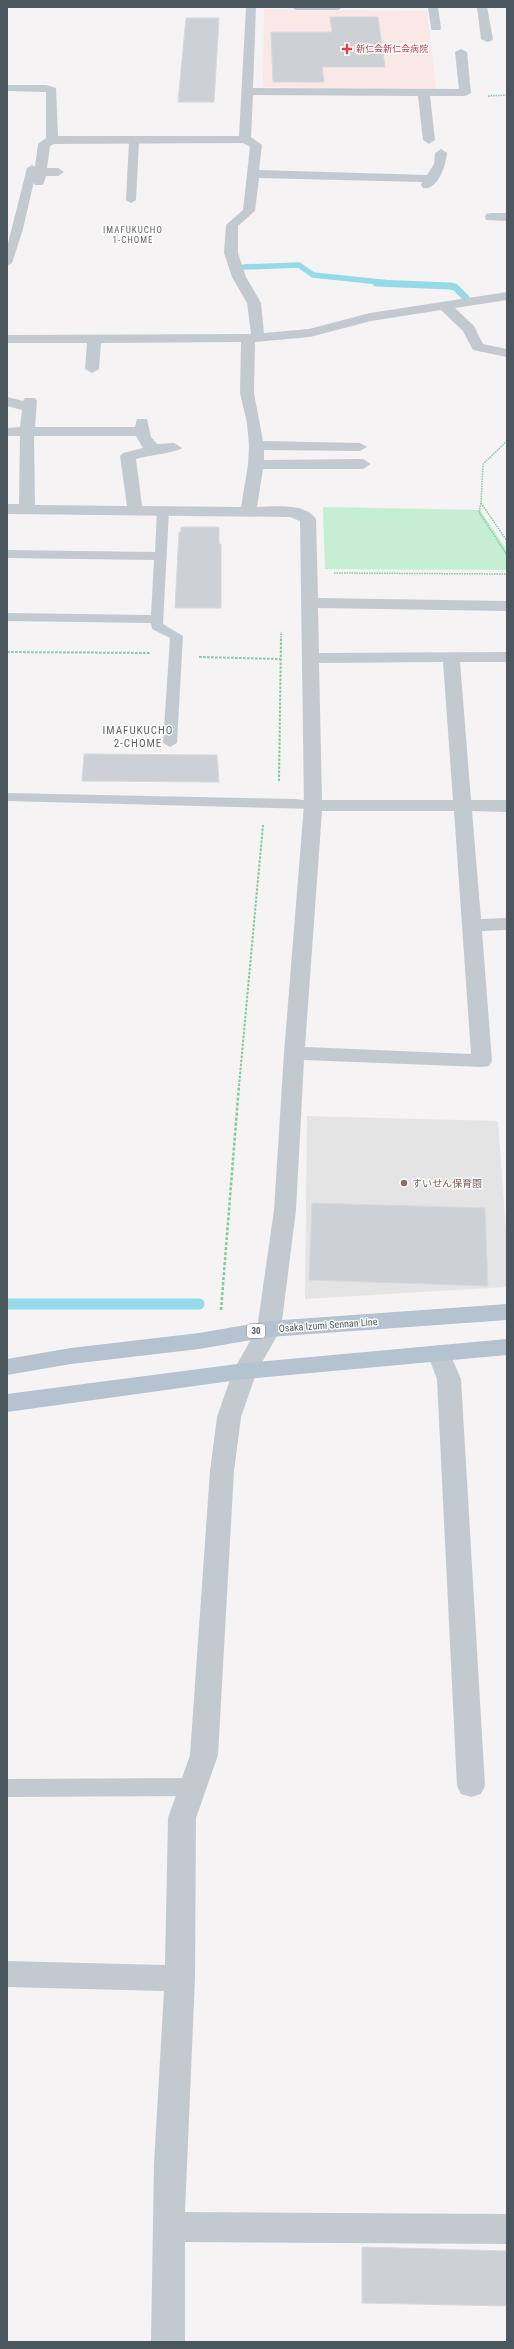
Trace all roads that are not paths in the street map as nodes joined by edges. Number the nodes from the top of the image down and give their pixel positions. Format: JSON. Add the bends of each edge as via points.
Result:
{"nodes":[{"id":1,"x":251,"y":7,"type":"edge"},
{"id":2,"x":296,"y":7,"type":"edge"},
{"id":3,"x":315,"y":7,"type":"edge"},
{"id":4,"x":338,"y":7,"type":"edge"},
{"id":5,"x":433,"y":7,"type":"edge"},
{"id":6,"x":482,"y":7,"type":"edge"},
{"id":7,"x":436,"y":28,"type":"dead end"},
{"id":8,"x":497,"y":29,"type":"dead end"},
{"id":9,"x":458,"y":58,"type":"dead end"},
{"id":10,"x":447,"y":82,"type":"dead end"},
{"id":11,"x":463,"y":82,"type":"junction"},
{"id":12,"x":7,"y":88,"type":"edge"},
{"id":13,"x":248,"y":91,"type":"junction"},
{"id":14,"x":424,"y":94,"type":"junction"},
{"id":15,"x":415,"y":126,"type":"dead end"},
{"id":16,"x":428,"y":126,"type":"junction"},
{"id":17,"x":245,"y":139,"type":"junction"},
{"id":18,"x":52,"y":140,"type":"junction"},
{"id":19,"x":429,"y":140,"type":"dead end"},
{"id":20,"x":134,"y":141,"type":"junction"},
{"id":21,"x":441,"y":153,"type":"dead end"},
{"id":22,"x":58,"y":172,"type":"dead end"},
{"id":23,"x":37,"y":174,"type":"junction"},
{"id":24,"x":252,"y":174,"type":"junction"},
{"id":25,"x":131,"y":200,"type":"dead end"},
{"id":26,"x":491,"y":217,"type":"dead end"},
{"id":27,"x":507,"y":217,"type":"edge"},
{"id":28,"x":7,"y":263,"type":"edge"},
{"id":29,"x":507,"y":296,"type":"edge"},
{"id":30,"x":445,"y":306,"type":"junction"},
{"id":31,"x":253,"y":338,"type":"junction"},
{"id":32,"x":94,"y":339,"type":"junction"},
{"id":33,"x":7,"y":340,"type":"edge"},
{"id":34,"x":507,"y":352,"type":"edge"},
{"id":35,"x":92,"y":369,"type":"dead end"},
{"id":36,"x":7,"y":401,"type":"edge"},
{"id":37,"x":7,"y":432,"type":"edge"},
{"id":38,"x":27,"y":432,"type":"junction"},
{"id":39,"x":256,"y":445,"type":"junction"},
{"id":40,"x":360,"y":447,"type":"dead end"},
{"id":41,"x":174,"y":448,"type":"dead end"},
{"id":42,"x":150,"y":449,"type":"junction"},
{"id":43,"x":363,"y":464,"type":"dead end"},
{"id":44,"x":256,"y":465,"type":"junction"},
{"id":45,"x":7,"y":509,"type":"edge"},
{"id":46,"x":26,"y":510,"type":"junction"},
{"id":47,"x":135,"y":511,"type":"junction"},
{"id":48,"x":163,"y":511,"type":"junction"},
{"id":49,"x":248,"y":512,"type":"junction"},
{"id":50,"x":7,"y":554,"type":"edge"},
{"id":51,"x":161,"y":556,"type":"junction"},
{"id":52,"x":310,"y":603,"type":"junction"},
{"id":53,"x":507,"y":606,"type":"edge"},
{"id":54,"x":7,"y":617,"type":"edge"},
{"id":55,"x":157,"y":619,"type":"junction"},
{"id":56,"x":507,"y":657,"type":"edge"},
{"id":57,"x":311,"y":658,"type":"junction"},
{"id":58,"x":451,"y":658,"type":"junction"},
{"id":59,"x":170,"y":743,"type":"dead end"},
{"id":60,"x":7,"y":796,"type":"edge"},
{"id":61,"x":313,"y":805,"type":"junction"},
{"id":62,"x":463,"y":806,"type":"junction"},
{"id":63,"x":507,"y":806,"type":"edge"},
{"id":64,"x":507,"y":924,"type":"edge"},
{"id":65,"x":471,"y":925,"type":"junction"},
{"id":66,"x":294,"y":1053,"type":"junction"},
{"id":67,"x":507,"y":1312,"type":"edge"},
{"id":68,"x":269,"y":1329,"type":"junction"},
{"id":69,"x":507,"y":1347,"type":"edge"},
{"id":70,"x":439,"y":1353,"type":"junction"},
{"id":71,"x":7,"y":1367,"type":"edge"},
{"id":72,"x":245,"y":1371,"type":"junction"},
{"id":73,"x":7,"y":1403,"type":"edge"},
{"id":74,"x":470,"y":1786,"type":"dead end"},
{"id":75,"x":193,"y":1787,"type":"junction"},
{"id":76,"x":7,"y":1788,"type":"edge"},
{"id":77,"x":7,"y":1974,"type":"edge"},
{"id":78,"x":180,"y":1978,"type":"junction"},
{"id":79,"x":169,"y":2227,"type":"junction"},
{"id":80,"x":507,"y":2229,"type":"edge"},
{"id":81,"x":168,"y":2342,"type":"edge"}],
"edges":[{"from":1,"to":13,"type":"street"},
{"from":2,"to":3,"type":"street"},
{"from":3,"to":4,"type":"street"},
{"from":5,"to":7,"type":"street"},
{"from":6,"to":8,"type":"street","via":[[486,34]]},
{"from":9,"to":11,"type":"street"},
{"from":10,"to":11,"type":"street"},
{"from":11,"to":14,"type":"street","via":[[465,92]]},
{"from":12,"to":18,"type":"street","via":[[52,90]]},
{"from":13,"to":14,"type":"street"},
{"from":13,"to":17,"type":"street"},
{"from":14,"to":16,"type":"street"},
{"from":15,"to":16,"type":"street"},
{"from":16,"to":19,"type":"street"},
{"from":17,"to":20,"type":"street"},
{"from":17,"to":24,"type":"street","via":[[256,145]]},
{"from":18,"to":20,"type":"street"},
{"from":18,"to":23,"type":"street","via":[[44,144]]},
{"from":20,"to":25,"type":"lane"},
{"from":21,"to":24,"type":"street","via":[[440,164],[429,182]]},
{"from":22,"to":23,"type":"street"},
{"from":23,"to":28,"type":"lane"},
{"from":24,"to":31,"type":"street","via":[[249,211],[232,225],[231,253],[239,277],[254,303]]},
{"from":26,"to":27,"type":"street"},
{"from":29,"to":30,"type":"street"},
{"from":30,"to":31,"type":"street","via":[[370,317],[310,333]]},
{"from":30,"to":34,"type":"street","via":[[469,329],[478,347]]},
{"from":31,"to":32,"type":"street"},
{"from":31,"to":39,"type":"street","via":[[247,393]]},
{"from":32,"to":33,"type":"street"},
{"from":32,"to":35,"type":"street"},
{"from":36,"to":38,"type":"street","via":[[30,405]]},
{"from":37,"to":38,"type":"street"},
{"from":38,"to":42,"type":"street","via":[[143,427]]},
{"from":38,"to":46,"type":"street"},
{"from":39,"to":40,"type":"street"},
{"from":39,"to":44,"type":"street"},
{"from":41,"to":42,"type":"street"},
{"from":42,"to":47,"type":"street","via":[[128,456]]},
{"from":43,"to":44,"type":"street"},
{"from":44,"to":49,"type":"street"},
{"from":45,"to":46,"type":"street"},
{"from":46,"to":47,"type":"street"},
{"from":47,"to":48,"type":"street"},
{"from":48,"to":49,"type":"street"},
{"from":48,"to":51,"type":"lane"},
{"from":49,"to":52,"type":"street","via":[[293,512],[308,519]]},
{"from":50,"to":51,"type":"lane"},
{"from":51,"to":55,"type":"lane"},
{"from":52,"to":53,"type":"street"},
{"from":52,"to":57,"type":"street"},
{"from":54,"to":55,"type":"lane"},
{"from":55,"to":59,"type":"lane","via":[[156,626],[177,636]]},
{"from":56,"to":58,"type":"street"},
{"from":57,"to":58,"type":"street"},
{"from":57,"to":61,"type":"street"},
{"from":58,"to":62,"type":"street"},
{"from":60,"to":61,"type":"lane"},
{"from":61,"to":62,"type":"street"},
{"from":61,"to":66,"type":"street"},
{"from":62,"to":63,"type":"street"},
{"from":62,"to":65,"type":"street"},
{"from":64,"to":65,"type":"street"},
{"from":65,"to":66,"type":"street","via":[[482,1061]]},
{"from":66,"to":68,"type":"street","via":[[285,1210]]},
{"from":67,"to":68,"type":"main road","name":"Osaka Izumi Sennan Line","number":"30"},
{"from":68,"to":71,"type":"main road","name":"Osaka Izumi Sennan Line","number":"30"},
{"from":68,"to":72,"type":"street"},
{"from":69,"to":70,"type":"main road"},
{"from":70,"to":72,"type":"main road"},
{"from":70,"to":74,"type":"street","via":[[449,1379]]},
{"from":72,"to":73,"type":"main road"},
{"from":72,"to":75,"type":"street","via":[[229,1417],[222,1471],[204,1755]]},
{"from":75,"to":76,"type":"lane"},
{"from":75,"to":78,"type":"street","via":[[182,1818]]},
{"from":77,"to":78,"type":"street"},
{"from":78,"to":79,"type":"street"},
{"from":79,"to":80,"type":"street"},
{"from":79,"to":81,"type":"street"}]}
